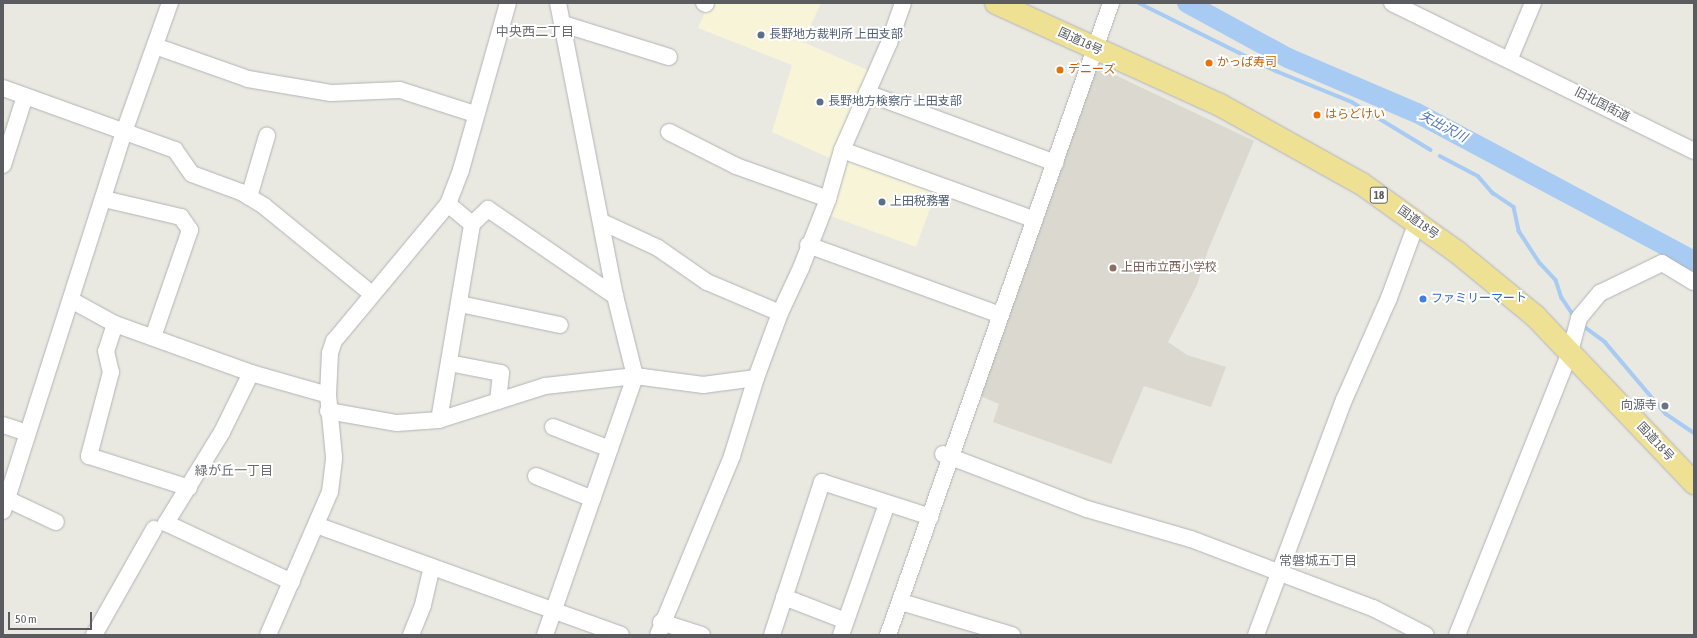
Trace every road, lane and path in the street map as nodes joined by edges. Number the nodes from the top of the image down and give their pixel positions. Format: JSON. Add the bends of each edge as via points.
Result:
{"nodes":[{"id":1,"x":170,"y":3,"type":"edge"},
{"id":2,"x":508,"y":3,"type":"edge"},
{"id":3,"x":558,"y":3,"type":"edge"},
{"id":4,"x":903,"y":3,"type":"edge"},
{"id":5,"x":996,"y":3,"type":"edge"},
{"id":6,"x":1110,"y":3,"type":"edge"},
{"id":7,"x":1392,"y":3,"type":"edge"},
{"id":8,"x":1533,"y":3,"type":"edge"},
{"id":9,"x":563,"y":24,"type":"junction"},
{"id":10,"x":155,"y":46,"type":"junction"},
{"id":11,"x":1094,"y":48,"type":"junction"},
{"id":12,"x":669,"y":57,"type":"dead end"},
{"id":13,"x":1510,"y":58,"type":"junction"},
{"id":14,"x":3,"y":88,"type":"edge"},
{"id":15,"x":867,"y":93,"type":"junction"},
{"id":16,"x":26,"y":96,"type":"junction"},
{"id":17,"x":475,"y":114,"type":"junction"},
{"id":18,"x":124,"y":132,"type":"junction"},
{"id":19,"x":669,"y":132,"type":"dead end"},
{"id":20,"x":267,"y":136,"type":"dead end"},
{"id":21,"x":842,"y":150,"type":"junction"},
{"id":22,"x":1694,"y":151,"type":"edge"},
{"id":23,"x":1055,"y":163,"type":"junction"},
{"id":24,"x":3,"y":165,"type":"edge"},
{"id":25,"x":249,"y":197,"type":"junction"},
{"id":26,"x":104,"y":198,"type":"junction"},
{"id":27,"x":828,"y":199,"type":"junction"},
{"id":28,"x":448,"y":204,"type":"junction"},
{"id":29,"x":1035,"y":220,"type":"junction"},
{"id":30,"x":602,"y":222,"type":"junction"},
{"id":31,"x":1417,"y":222,"type":"junction"},
{"id":32,"x":472,"y":224,"type":"junction"},
{"id":33,"x":808,"y":245,"type":"junction"},
{"id":34,"x":1694,"y":282,"type":"edge"},
{"id":35,"x":372,"y":294,"type":"junction"},
{"id":36,"x":615,"y":296,"type":"junction"},
{"id":37,"x":71,"y":300,"type":"junction"},
{"id":38,"x":460,"y":304,"type":"junction"},
{"id":39,"x":780,"y":313,"type":"junction"},
{"id":40,"x":1000,"y":316,"type":"junction"},
{"id":41,"x":115,"y":324,"type":"junction"},
{"id":42,"x":560,"y":325,"type":"dead end"},
{"id":43,"x":153,"y":337,"type":"junction"},
{"id":44,"x":1570,"y":352,"type":"junction"},
{"id":45,"x":449,"y":363,"type":"junction"},
{"id":46,"x":251,"y":373,"type":"junction"},
{"id":47,"x":635,"y":376,"type":"junction"},
{"id":48,"x":756,"y":378,"type":"junction"},
{"id":49,"x":498,"y":401,"type":"junction"},
{"id":50,"x":328,"y":403,"type":"junction"},
{"id":51,"x":439,"y":420,"type":"junction"},
{"id":52,"x":3,"y":425,"type":"edge"},
{"id":53,"x":553,"y":427,"type":"dead end"},
{"id":54,"x":28,"y":433,"type":"junction"},
{"id":55,"x":610,"y":449,"type":"junction"},
{"id":56,"x":948,"y":455,"type":"junction"},
{"id":57,"x":536,"y":476,"type":"dead end"},
{"id":58,"x":1694,"y":484,"type":"edge"},
{"id":59,"x":189,"y":488,"type":"junction"},
{"id":60,"x":593,"y":499,"type":"junction"},
{"id":61,"x":887,"y":504,"type":"junction"},
{"id":62,"x":5,"y":505,"type":"edge"},
{"id":63,"x":931,"y":517,"type":"junction"},
{"id":64,"x":56,"y":522,"type":"dead end"},
{"id":65,"x":316,"y":525,"type":"junction"},
{"id":66,"x":154,"y":529,"type":"dead end"},
{"id":67,"x":432,"y":567,"type":"junction"},
{"id":68,"x":1280,"y":574,"type":"junction"},
{"id":69,"x":292,"y":582,"type":"junction"},
{"id":70,"x":784,"y":597,"type":"junction"},
{"id":71,"x":901,"y":602,"type":"junction"},
{"id":72,"x":554,"y":611,"type":"junction"},
{"id":73,"x":660,"y":628,"type":"edge"},
{"id":74,"x":843,"y":628,"type":"edge"},
{"id":75,"x":94,"y":635,"type":"edge"},
{"id":76,"x":268,"y":635,"type":"edge"},
{"id":77,"x":411,"y":635,"type":"edge"},
{"id":78,"x":545,"y":635,"type":"edge"},
{"id":79,"x":621,"y":635,"type":"edge"},
{"id":80,"x":702,"y":635,"type":"edge"},
{"id":81,"x":772,"y":635,"type":"edge"},
{"id":82,"x":888,"y":635,"type":"edge"},
{"id":83,"x":1012,"y":635,"type":"edge"},
{"id":84,"x":1256,"y":635,"type":"edge"},
{"id":85,"x":1426,"y":635,"type":"edge"},
{"id":86,"x":1457,"y":635,"type":"edge"}],
"edges":[{"from":1,"to":10,"type":"street"},
{"from":2,"to":17,"type":"street"},
{"from":3,"to":9,"type":"street"},
{"from":4,"to":15,"type":"street"},
{"from":5,"to":11,"type":"highway","name":"国道18号","number":"18"},
{"from":6,"to":11,"type":"street"},
{"from":7,"to":13,"type":"street","name":"旧北国街道"},
{"from":8,"to":13,"type":"street"},
{"from":9,"to":12,"type":"street"},
{"from":9,"to":30,"type":"street"},
{"from":10,"to":17,"type":"street","via":[[248,80],[331,93],[400,90]]},
{"from":10,"to":18,"type":"street"},
{"from":11,"to":23,"type":"street"},
{"from":11,"to":31,"type":"highway","name":"国道18号","number":"18","via":[[1256,124],[1362,184]]},
{"from":13,"to":22,"type":"street","name":"旧北国街道"},
{"from":14,"to":16,"type":"street"},
{"from":15,"to":21,"type":"street"},
{"from":15,"to":23,"type":"street"},
{"from":16,"to":18,"type":"street"},
{"from":16,"to":24,"type":"street"},
{"from":17,"to":28,"type":"street","via":[[461,170]]},
{"from":18,"to":25,"type":"street","via":[[175,150],[192,174]]},
{"from":18,"to":26,"type":"street"},
{"from":19,"to":27,"type":"street","via":[[736,166]]},
{"from":20,"to":25,"type":"street"},
{"from":21,"to":27,"type":"street"},
{"from":21,"to":29,"type":"street"},
{"from":23,"to":29,"type":"street"},
{"from":25,"to":35,"type":"street"},
{"from":26,"to":37,"type":"street"},
{"from":26,"to":43,"type":"street","via":[[181,217],[190,230]]},
{"from":27,"to":33,"type":"street"},
{"from":28,"to":32,"type":"street"},
{"from":28,"to":35,"type":"street"},
{"from":29,"to":40,"type":"street"},
{"from":30,"to":36,"type":"street"},
{"from":30,"to":39,"type":"street","via":[[658,248],[707,282]]},
{"from":31,"to":44,"type":"highway","name":"国道18号","number":"18","via":[[1536,316]]},
{"from":31,"to":68,"type":"street","via":[[1390,298],[1344,400]]},
{"from":32,"to":36,"type":"street","via":[[488,209]]},
{"from":32,"to":38,"type":"street"},
{"from":33,"to":39,"type":"street","via":[[801,268]]},
{"from":33,"to":40,"type":"street"},
{"from":34,"to":44,"type":"street","via":[[1662,264],[1600,293],[1577,322]]},
{"from":35,"to":50,"type":"street","via":[[334,341],[330,352]]},
{"from":36,"to":47,"type":"street"},
{"from":37,"to":41,"type":"street"},
{"from":37,"to":54,"type":"street"},
{"from":38,"to":42,"type":"street"},
{"from":38,"to":45,"type":"street"},
{"from":39,"to":48,"type":"street"},
{"from":40,"to":56,"type":"street"},
{"from":41,"to":43,"type":"street"},
{"from":41,"to":59,"type":"street","via":[[106,352],[111,372],[89,456]]},
{"from":43,"to":46,"type":"street"},
{"from":44,"to":58,"type":"highway","name":"国道18号","number":"18"},
{"from":44,"to":86,"type":"street"},
{"from":45,"to":49,"type":"street","via":[[501,372]]},
{"from":45,"to":51,"type":"street"},
{"from":46,"to":50,"type":"street"},
{"from":46,"to":59,"type":"street","via":[[222,432]]},
{"from":47,"to":48,"type":"street","via":[[703,385]]},
{"from":47,"to":49,"type":"street","via":[[545,386]]},
{"from":47,"to":55,"type":"street"},
{"from":48,"to":73,"type":"street","via":[[721,485]]},
{"from":49,"to":51,"type":"street"},
{"from":50,"to":51,"type":"street","via":[[398,423]]},
{"from":50,"to":65,"type":"street","via":[[334,457],[330,492]]},
{"from":52,"to":54,"type":"street"},
{"from":53,"to":55,"type":"street"},
{"from":54,"to":62,"type":"street"},
{"from":55,"to":60,"type":"street"},
{"from":56,"to":63,"type":"street"},
{"from":56,"to":68,"type":"street","via":[[1087,509],[1192,539]]},
{"from":57,"to":60,"type":"street"},
{"from":59,"to":69,"type":"street","via":[[166,524]]},
{"from":60,"to":72,"type":"street"},
{"from":61,"to":63,"type":"street"},
{"from":61,"to":70,"type":"street","via":[[822,482]]},
{"from":61,"to":74,"type":"street"},
{"from":62,"to":64,"type":"street"},
{"from":63,"to":71,"type":"street"},
{"from":65,"to":67,"type":"street"},
{"from":65,"to":69,"type":"street"},
{"from":66,"to":75,"type":"street"},
{"from":67,"to":72,"type":"street"},
{"from":67,"to":77,"type":"street","via":[[423,605]]},
{"from":68,"to":84,"type":"street"},
{"from":68,"to":85,"type":"street","via":[[1373,608]]},
{"from":69,"to":76,"type":"street"},
{"from":70,"to":74,"type":"street"},
{"from":70,"to":81,"type":"street"},
{"from":71,"to":82,"type":"street"},
{"from":71,"to":83,"type":"street"},
{"from":72,"to":78,"type":"street"},
{"from":72,"to":79,"type":"street"},
{"from":73,"to":80,"type":"street"}]}
